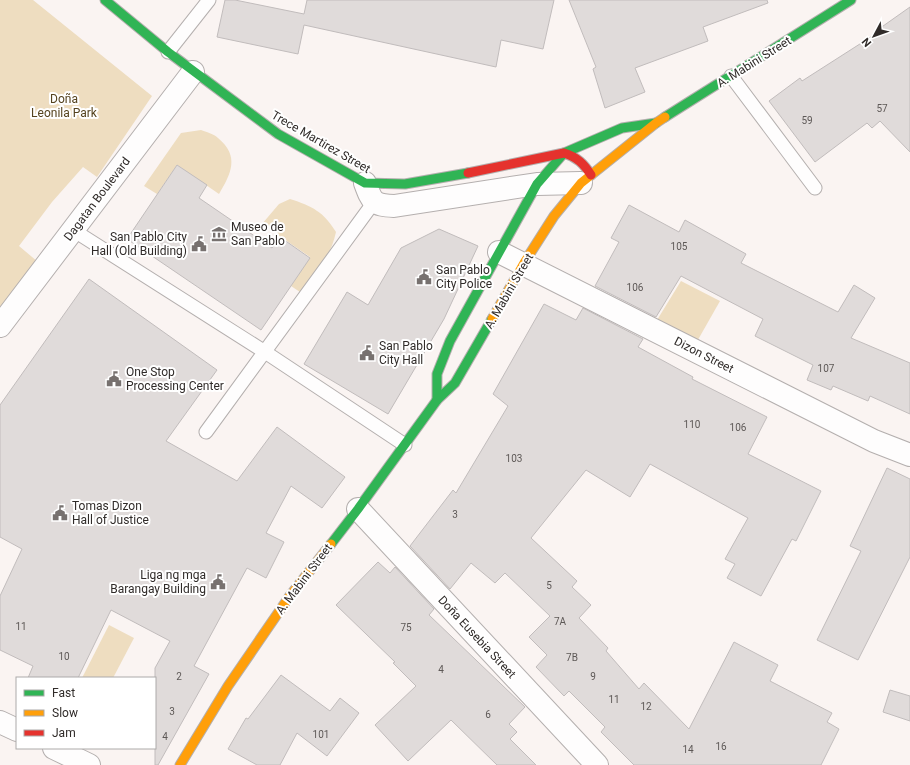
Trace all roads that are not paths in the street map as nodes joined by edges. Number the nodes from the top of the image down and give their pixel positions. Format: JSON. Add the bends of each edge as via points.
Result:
{"nodes":[{"id":1,"x":105,"y":0,"type":"edge"},
{"id":2,"x":209,"y":0,"type":"edge"},
{"id":3,"x":851,"y":0,"type":"edge"},
{"id":4,"x":168,"y":52,"type":"junction"},
{"id":5,"x":194,"y":72,"type":"junction"},
{"id":6,"x":731,"y":76,"type":"junction"},
{"id":7,"x":656,"y":123,"type":"junction"},
{"id":8,"x":564,"y":153,"type":"junction"},
{"id":9,"x":586,"y":179,"type":"junction"},
{"id":10,"x":537,"y":184,"type":"junction"},
{"id":11,"x":816,"y":188,"type":"dead end"},
{"id":12,"x":370,"y":192,"type":"junction"},
{"id":13,"x":73,"y":230,"type":"junction"},
{"id":14,"x":499,"y":252,"type":"junction"},
{"id":15,"x":524,"y":263,"type":"junction"},
{"id":16,"x":0,"y":326,"type":"edge"},
{"id":17,"x":265,"y":352,"type":"junction"},
{"id":18,"x":437,"y":400,"type":"junction"},
{"id":19,"x":206,"y":432,"type":"dead end"},
{"id":20,"x":405,"y":445,"type":"junction"},
{"id":21,"x":910,"y":455,"type":"edge"},
{"id":22,"x":358,"y":509,"type":"junction"},
{"id":23,"x":0,"y":722,"type":"edge"},
{"id":24,"x":16,"y":730,"type":"edge"},
{"id":25,"x":56,"y":749,"type":"edge"},
{"id":26,"x":89,"y":765,"type":"edge"},
{"id":27,"x":180,"y":765,"type":"edge"},
{"id":28,"x":597,"y":765,"type":"edge"}],
"edges":[{"from":1,"to":4,"type":"street","name":"Trece Martirez Street"},
{"from":2,"to":4,"type":"lane"},
{"from":3,"to":6,"type":"street","name":"A. Mabini Street"},
{"from":4,"to":5,"type":"street","name":"Trece Martirez Street"},
{"from":5,"to":12,"type":"street","name":"Trece Martirez Street","via":[[278,134]]},
{"from":5,"to":13,"type":"street","name":"Dagatan Boulevard"},
{"from":6,"to":7,"type":"street","name":"A. Mabini Street"},
{"from":6,"to":11,"type":"lane"},
{"from":7,"to":8,"type":"street","name":"A. Mabini Street","via":[[622,128]]},
{"from":7,"to":9,"type":"street","name":"A. Mabini Street"},
{"from":8,"to":9,"type":"street","via":[[577,158],[587,168]]},
{"from":8,"to":10,"type":"street","name":"A. Mabini Street"},
{"from":8,"to":12,"type":"street","name":"Trece Martirez Street"},
{"from":9,"to":10,"type":"street"},
{"from":9,"to":15,"type":"street","name":"A. Mabini Street","via":[[554,216]]},
{"from":10,"to":12,"type":"street","via":[[394,206],[381,205]]},
{"from":10,"to":14,"type":"street","name":"A. Mabini Street"},
{"from":12,"to":17,"type":"lane","via":[[359,221]]},
{"from":13,"to":16,"type":"street","name":"Dagatan Boulevard"},
{"from":13,"to":17,"type":"lane"},
{"from":14,"to":15,"type":"street","name":"Dizon Street"},
{"from":14,"to":18,"type":"street","name":"A. Mabini Street","via":[[450,341],[437,374]]},
{"from":15,"to":18,"type":"street","name":"A. Mabini Street","via":[[455,383]]},
{"from":15,"to":21,"type":"street","name":"Dizon Street","via":[[874,441]]},
{"from":17,"to":19,"type":"lane"},
{"from":17,"to":20,"type":"lane"},
{"from":18,"to":20,"type":"street","name":"A. Mabini Street"},
{"from":20,"to":22,"type":"street","name":"A. Mabini Street"},
{"from":22,"to":27,"type":"street","name":"A. Mabini Street","via":[[284,604],[228,686]]},
{"from":22,"to":28,"type":"street","name":"Doña Eusebia Street"},
{"from":23,"to":24,"type":"street"},
{"from":25,"to":26,"type":"street"}]}
